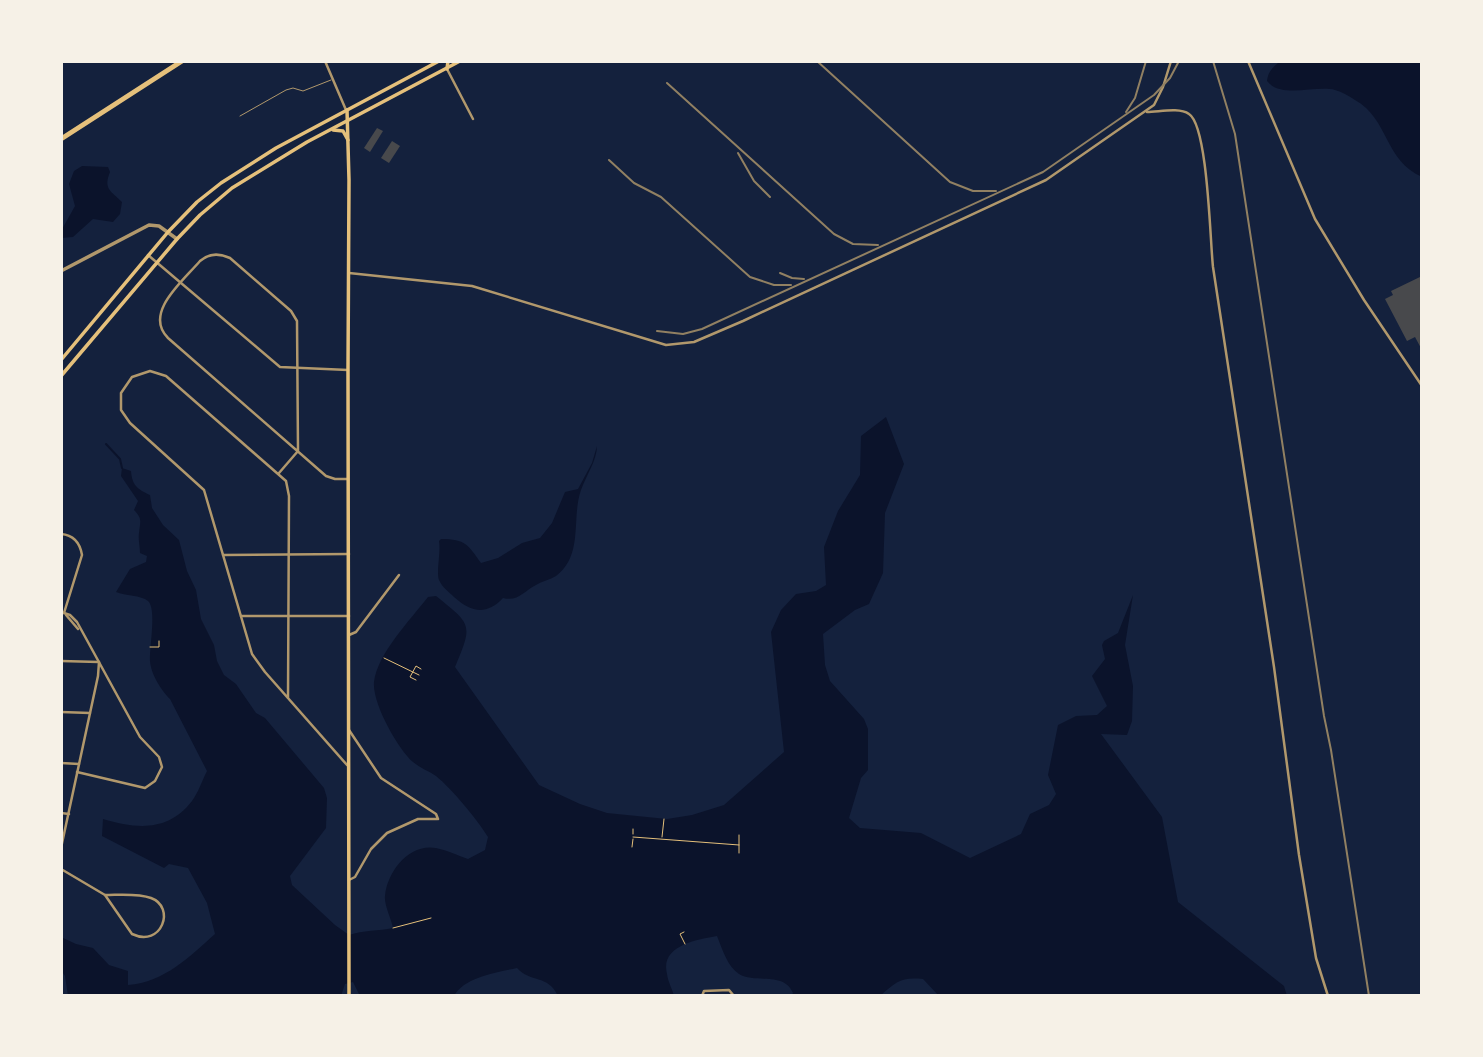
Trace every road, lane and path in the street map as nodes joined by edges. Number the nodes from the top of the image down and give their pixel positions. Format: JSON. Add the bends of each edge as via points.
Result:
{"nodes":[{"id":1,"x":182,"y":61,"type":"edge"},
{"id":2,"x":325,"y":61,"type":"edge"},
{"id":3,"x":439,"y":61,"type":"edge"},
{"id":4,"x":448,"y":61,"type":"edge"},
{"id":5,"x":460,"y":61,"type":"edge"},
{"id":6,"x":1171,"y":61,"type":"edge"},
{"id":7,"x":1248,"y":61,"type":"edge"},
{"id":8,"x":447,"y":69,"type":"junction"},
{"id":9,"x":333,"y":79,"type":"junction"},
{"id":10,"x":347,"y":110,"type":"junction"},
{"id":11,"x":1147,"y":112,"type":"junction"},
{"id":12,"x":240,"y":116,"type":"dead end"},
{"id":13,"x":473,"y":119,"type":"dead end"},
{"id":14,"x":348,"y":121,"type":"junction"},
{"id":15,"x":327,"y":131,"type":"junction"},
{"id":16,"x":61,"y":139,"type":"edge"},
{"id":17,"x":349,"y":151,"type":"junction"},
{"id":18,"x":168,"y":232,"type":"junction"},
{"id":19,"x":177,"y":239,"type":"junction"},
{"id":20,"x":148,"y":255,"type":"junction"},
{"id":21,"x":157,"y":262,"type":"junction"},
{"id":22,"x":61,"y":271,"type":"edge"},
{"id":23,"x":349,"y":273,"type":"junction"},
{"id":24,"x":182,"y":283,"type":"junction"},
{"id":25,"x":61,"y":360,"type":"edge"},
{"id":26,"x":299,"y":370,"type":"junction"},
{"id":27,"x":348,"y":370,"type":"junction"},
{"id":28,"x":61,"y":376,"type":"edge"},
{"id":29,"x":1422,"y":386,"type":"edge"},
{"id":30,"x":298,"y":450,"type":"junction"},
{"id":31,"x":279,"y":473,"type":"junction"},
{"id":32,"x":349,"y":479,"type":"junction"},
{"id":33,"x":61,"y":534,"type":"edge"},
{"id":34,"x":349,"y":554,"type":"junction"},
{"id":35,"x":223,"y":555,"type":"junction"},
{"id":36,"x":288,"y":555,"type":"junction"},
{"id":37,"x":399,"y":575,"type":"dead end"},
{"id":38,"x":63,"y":613,"type":"edge"},
{"id":39,"x":241,"y":616,"type":"junction"},
{"id":40,"x":289,"y":616,"type":"junction"},
{"id":41,"x":349,"y":617,"type":"junction"},
{"id":42,"x":349,"y":635,"type":"junction"},
{"id":43,"x":159,"y":641,"type":"dead end"},
{"id":44,"x":150,"y":647,"type":"dead end"},
{"id":45,"x":384,"y":658,"type":"dead end"},
{"id":46,"x":61,"y":661,"type":"edge"},
{"id":47,"x":99,"y":662,"type":"junction"},
{"id":48,"x":421,"y":668,"type":"dead end"},
{"id":49,"x":413,"y":672,"type":"junction"},
{"id":50,"x":419,"y":675,"type":"dead end"},
{"id":51,"x":416,"y":680,"type":"dead end"},
{"id":52,"x":288,"y":698,"type":"junction"},
{"id":53,"x":61,"y":712,"type":"edge"},
{"id":54,"x":90,"y":713,"type":"junction"},
{"id":55,"x":349,"y":730,"type":"junction"},
{"id":56,"x":61,"y":763,"type":"edge"},
{"id":57,"x":79,"y":764,"type":"junction"},
{"id":58,"x":349,"y":768,"type":"junction"},
{"id":59,"x":77,"y":772,"type":"junction"},
{"id":60,"x":61,"y":813,"type":"edge"},
{"id":61,"x":69,"y":814,"type":"junction"},
{"id":62,"x":664,"y":819,"type":"dead end"},
{"id":63,"x":633,"y":829,"type":"dead end"},
{"id":64,"x":739,"y":835,"type":"dead end"},
{"id":65,"x":633,"y":837,"type":"junction"},
{"id":66,"x":662,"y":839,"type":"junction"},
{"id":67,"x":739,"y":845,"type":"junction"},
{"id":68,"x":632,"y":847,"type":"dead end"},
{"id":69,"x":61,"y":848,"type":"edge"},
{"id":70,"x":739,"y":853,"type":"dead end"},
{"id":71,"x":61,"y":869,"type":"edge"},
{"id":72,"x":349,"y":880,"type":"junction"},
{"id":73,"x":105,"y":895,"type":"junction"},
{"id":74,"x":430,"y":918,"type":"dead end"},
{"id":75,"x":393,"y":928,"type":"dead end"},
{"id":76,"x":684,"y":932,"type":"dead end"},
{"id":77,"x":685,"y":944,"type":"dead end"},
{"id":78,"x":349,"y":996,"type":"edge"},
{"id":79,"x":702,"y":996,"type":"edge"},
{"id":80,"x":734,"y":996,"type":"edge"},
{"id":81,"x":1328,"y":996,"type":"edge"}],
"edges":[{"from":1,"to":16,"type":"highway"},
{"from":2,"to":9,"type":"street"},
{"from":3,"to":10,"type":"main road"},
{"from":4,"to":8,"type":"main road"},
{"from":5,"to":8,"type":"main road"},
{"from":6,"to":11,"type":"street","via":[[1158,97]]},
{"from":7,"to":29,"type":"street","via":[[1315,219]]},
{"from":8,"to":13,"type":"street"},
{"from":8,"to":14,"type":"main road"},
{"from":9,"to":10,"type":"street"},
{"from":9,"to":12,"type":"lane","via":[[303,91],[286,90]]},
{"from":10,"to":14,"type":"main road"},
{"from":10,"to":18,"type":"main road","via":[[234,173]]},
{"from":11,"to":23,"type":"street","via":[[1046,180],[687,344],[666,345],[472,286]]},
{"from":11,"to":81,"type":"street","via":[[1187,113],[1198,131],[1209,198],[1213,267],[1299,855],[1316,958]]},
{"from":14,"to":15,"type":"main road"},
{"from":14,"to":17,"type":"main road"},
{"from":15,"to":17,"type":"main road","via":[[345,133]]},
{"from":15,"to":19,"type":"main road","via":[[232,188]]},
{"from":17,"to":23,"type":"main road"},
{"from":18,"to":19,"type":"street"},
{"from":18,"to":20,"type":"main road"},
{"from":18,"to":22,"type":"street","via":[[146,227]]},
{"from":19,"to":21,"type":"main road"},
{"from":20,"to":21,"type":"street"},
{"from":20,"to":25,"type":"main road"},
{"from":21,"to":24,"type":"street"},
{"from":21,"to":28,"type":"main road"},
{"from":23,"to":27,"type":"main road"},
{"from":24,"to":26,"type":"street","via":[[275,365]]},
{"from":24,"to":26,"type":"street","via":[[208,256],[230,258],[294,314]]},
{"from":24,"to":30,"type":"street","via":[[160,311],[162,331]]},
{"from":26,"to":27,"type":"street"},
{"from":26,"to":30,"type":"street"},
{"from":27,"to":32,"type":"main road"},
{"from":30,"to":31,"type":"street"},
{"from":30,"to":32,"type":"street","via":[[329,477]]},
{"from":31,"to":35,"type":"street","via":[[166,376],[139,373],[123,387],[120,403],[127,421],[203,487]]},
{"from":31,"to":36,"type":"street","via":[[288,488]]},
{"from":32,"to":34,"type":"main road"},
{"from":33,"to":38,"type":"street","via":[[78,542],[82,555]]},
{"from":34,"to":36,"type":"street"},
{"from":34,"to":41,"type":"main road"},
{"from":35,"to":36,"type":"street"},
{"from":35,"to":39,"type":"street"},
{"from":36,"to":40,"type":"street"},
{"from":37,"to":42,"type":"street"},
{"from":38,"to":47,"type":"street","via":[[81,631]]},
{"from":39,"to":40,"type":"street"},
{"from":39,"to":52,"type":"street","via":[[254,658]]},
{"from":40,"to":41,"type":"street"},
{"from":40,"to":52,"type":"street"},
{"from":41,"to":42,"type":"main road"},
{"from":42,"to":55,"type":"main road"},
{"from":43,"to":44,"type":"path","via":[[159,647]]},
{"from":45,"to":49,"type":"path"},
{"from":46,"to":47,"type":"street"},
{"from":47,"to":54,"type":"street"},
{"from":47,"to":59,"type":"street","via":[[143,741],[159,757],[161,771],[154,783],[142,788]]},
{"from":48,"to":49,"type":"path","via":[[416,666]]},
{"from":49,"to":50,"type":"path"},
{"from":49,"to":51,"type":"path","via":[[410,677]]},
{"from":52,"to":58,"type":"street"},
{"from":53,"to":54,"type":"street"},
{"from":54,"to":57,"type":"street"},
{"from":55,"to":58,"type":"main road"},
{"from":55,"to":72,"type":"street","via":[[383,780],[438,818],[418,820],[387,833]]},
{"from":56,"to":57,"type":"street"},
{"from":57,"to":59,"type":"street"},
{"from":58,"to":72,"type":"main road"},
{"from":59,"to":61,"type":"street"},
{"from":60,"to":61,"type":"street"},
{"from":61,"to":69,"type":"street"},
{"from":62,"to":66,"type":"path"},
{"from":63,"to":65,"type":"path"},
{"from":64,"to":67,"type":"path"},
{"from":65,"to":66,"type":"path"},
{"from":65,"to":68,"type":"path"},
{"from":66,"to":67,"type":"path"},
{"from":67,"to":70,"type":"path"},
{"from":71,"to":73,"type":"street"},
{"from":72,"to":78,"type":"main road"},
{"from":73,"to":73,"type":"street","via":[[132,934],[149,936],[160,929],[163,911],[154,899]]},
{"from":74,"to":75,"type":"path"},
{"from":76,"to":77,"type":"path","via":[[680,934]]},
{"from":79,"to":80,"type":"street","via":[[704,991],[722,989]]}]}
